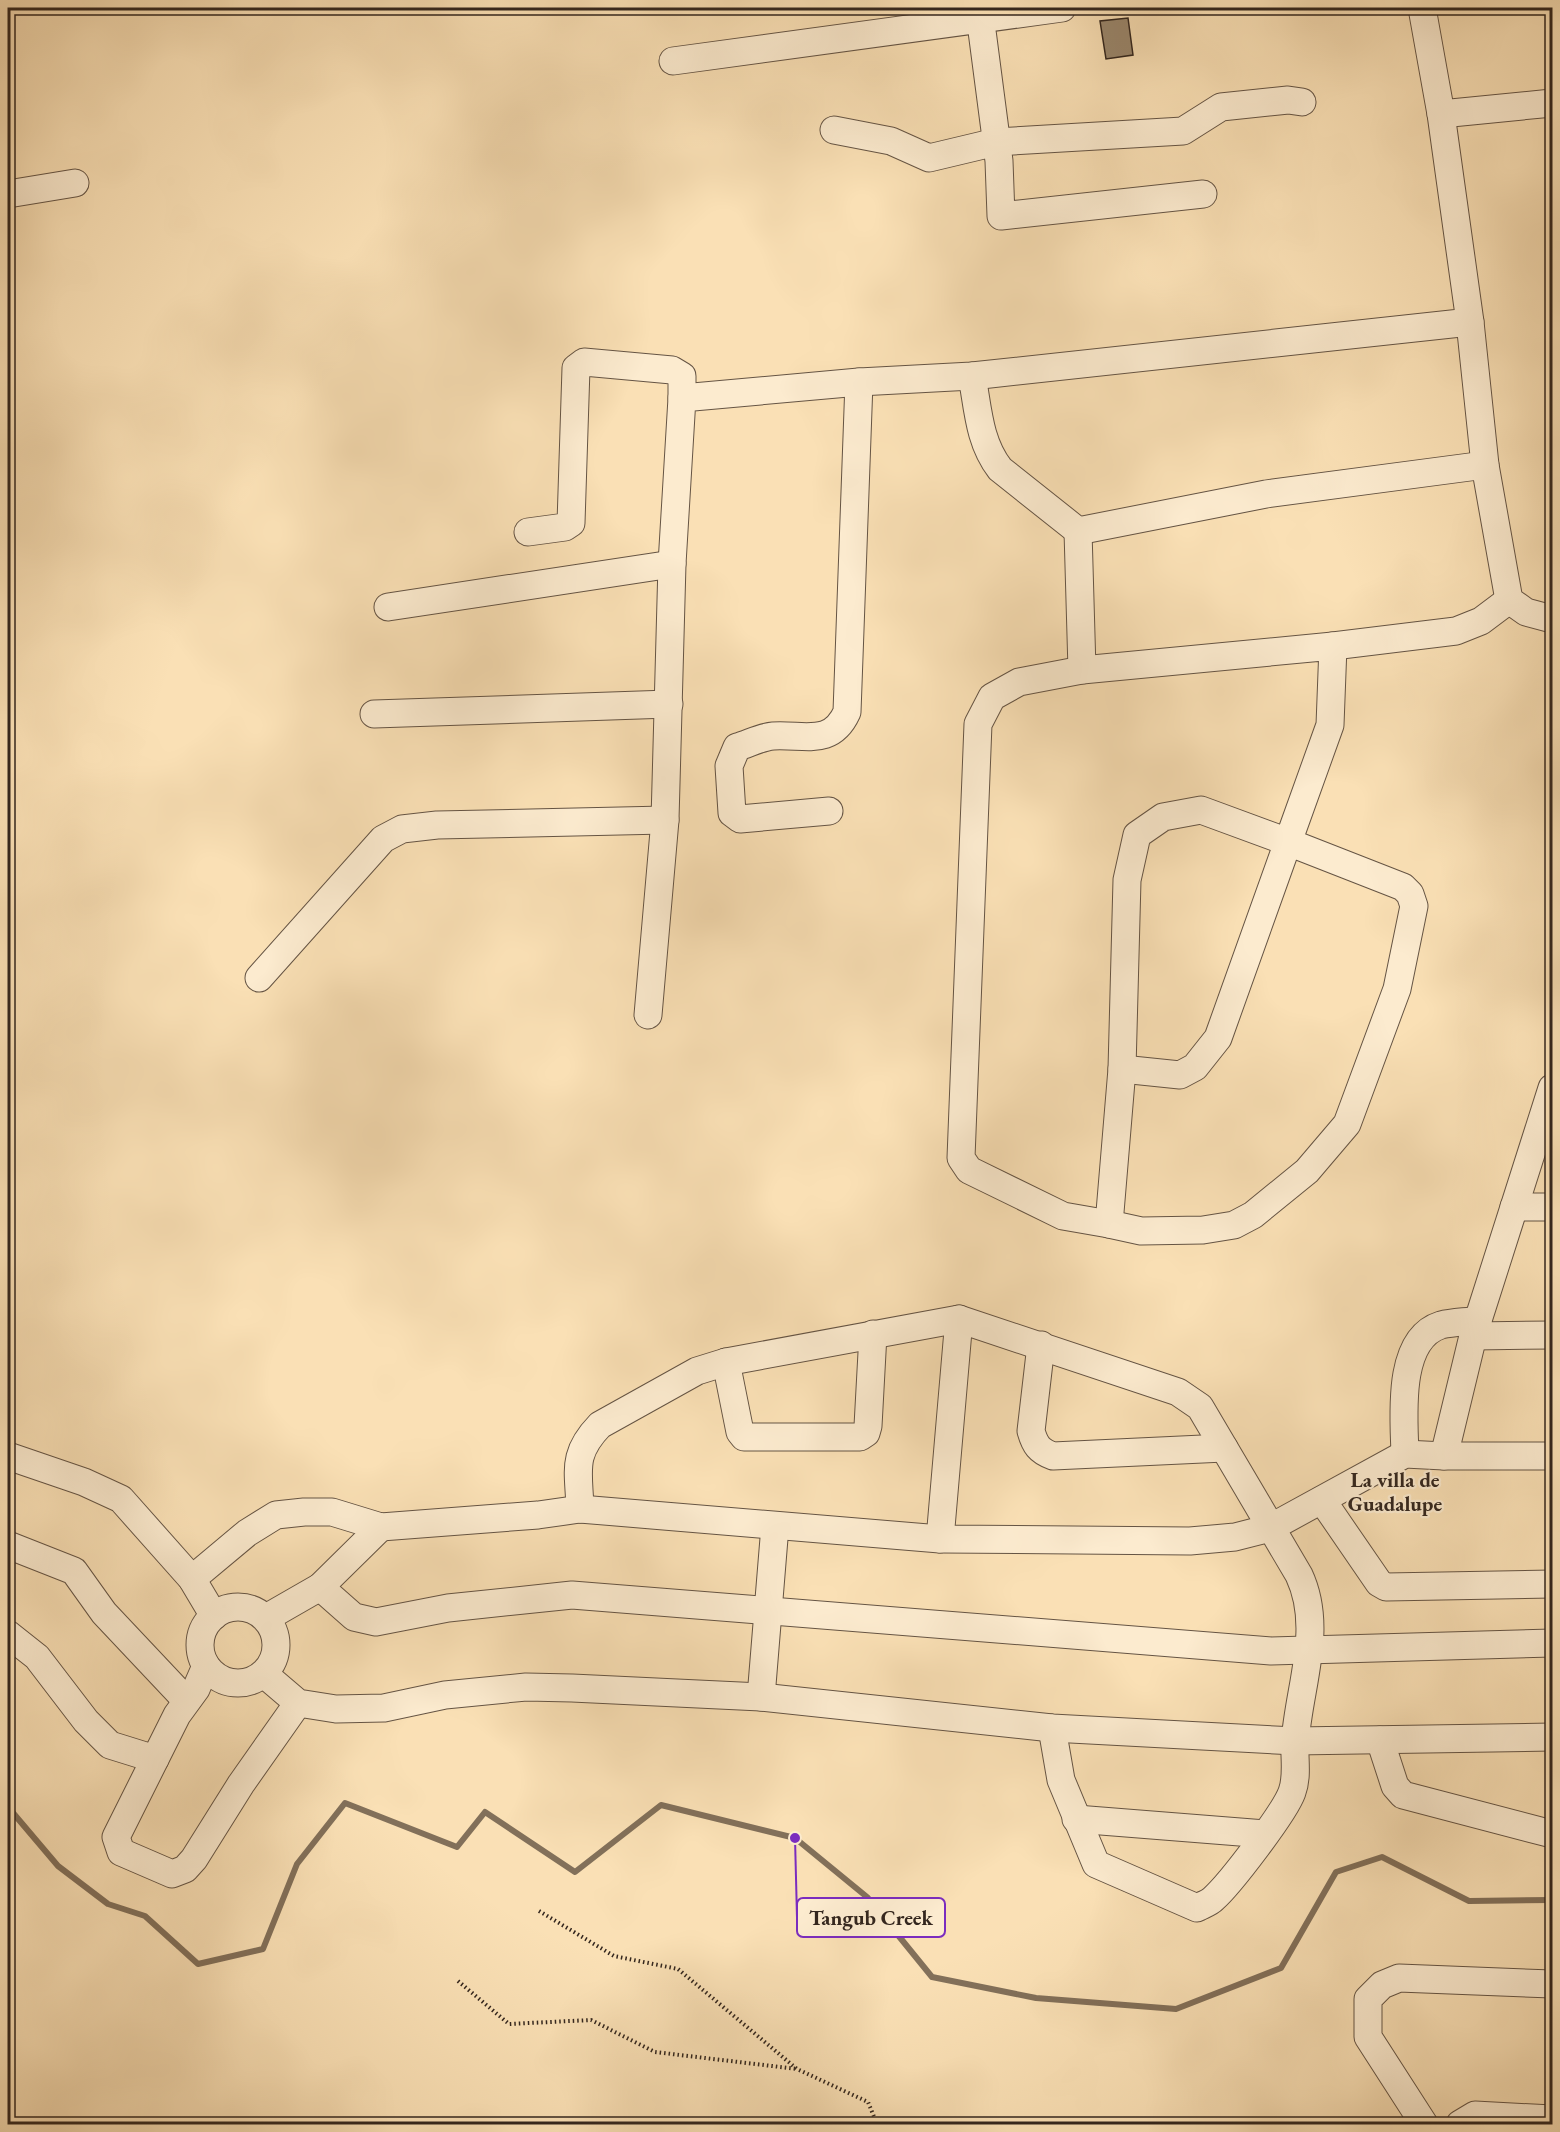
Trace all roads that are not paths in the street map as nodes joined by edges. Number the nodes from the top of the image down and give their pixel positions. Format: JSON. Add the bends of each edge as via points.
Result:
{"nodes":[{"id":1,"x":1062,"y":8,"type":"edge"},
{"id":2,"x":1422,"y":8,"type":"edge"},
{"id":3,"x":979,"y":13,"type":"edge"},
{"id":4,"x":673,"y":61,"type":"dead end"},
{"id":5,"x":1302,"y":102,"type":"dead end"},
{"id":6,"x":1552,"y":103,"type":"edge"},
{"id":7,"x":1441,"y":114,"type":"junction"},
{"id":8,"x":834,"y":130,"type":"dead end"},
{"id":9,"x":996,"y":142,"type":"junction"},
{"id":10,"x":75,"y":183,"type":"dead end"},
{"id":11,"x":8,"y":194,"type":"edge"},
{"id":12,"x":1203,"y":194,"type":"dead end"},
{"id":13,"x":1470,"y":322,"type":"junction"},
{"id":14,"x":972,"y":376,"type":"junction"},
{"id":15,"x":859,"y":382,"type":"junction"},
{"id":16,"x":682,"y":398,"type":"junction"},
{"id":17,"x":1485,"y":465,"type":"junction"},
{"id":18,"x":1078,"y":531,"type":"junction"},
{"id":19,"x":528,"y":532,"type":"dead end"},
{"id":20,"x":672,"y":564,"type":"junction"},
{"id":21,"x":1509,"y":600,"type":"junction"},
{"id":22,"x":388,"y":607,"type":"dead end"},
{"id":23,"x":1552,"y":619,"type":"edge"},
{"id":24,"x":1333,"y":646,"type":"junction"},
{"id":25,"x":1082,"y":670,"type":"junction"},
{"id":26,"x":669,"y":704,"type":"junction"},
{"id":27,"x":374,"y":714,"type":"dead end"},
{"id":28,"x":829,"y":811,"type":"dead end"},
{"id":29,"x":664,"y":820,"type":"junction"},
{"id":30,"x":1288,"y":842,"type":"junction"},
{"id":31,"x":259,"y":978,"type":"dead end"},
{"id":32,"x":648,"y":1015,"type":"dead end"},
{"id":33,"x":1122,"y":1069,"type":"junction"},
{"id":34,"x":1552,"y":1088,"type":"edge"},
{"id":35,"x":1514,"y":1207,"type":"junction"},
{"id":36,"x":1552,"y":1207,"type":"edge"},
{"id":37,"x":1110,"y":1224,"type":"junction"},
{"id":38,"x":959,"y":1319,"type":"junction"},
{"id":39,"x":1475,"y":1328,"type":"junction"},
{"id":40,"x":873,"y":1334,"type":"junction"},
{"id":41,"x":1552,"y":1335,"type":"edge"},
{"id":42,"x":1041,"y":1345,"type":"junction"},
{"id":43,"x":726,"y":1362,"type":"junction"},
{"id":44,"x":1224,"y":1448,"type":"junction"},
{"id":45,"x":1406,"y":1454,"type":"junction"},
{"id":46,"x":8,"y":1456,"type":"edge"},
{"id":47,"x":1444,"y":1456,"type":"junction"},
{"id":48,"x":1552,"y":1456,"type":"edge"},
{"id":49,"x":1322,"y":1500,"type":"junction"},
{"id":50,"x":580,"y":1509,"type":"junction"},
{"id":51,"x":775,"y":1526,"type":"junction"},
{"id":52,"x":381,"y":1527,"type":"junction"},
{"id":53,"x":1270,"y":1528,"type":"junction"},
{"id":54,"x":940,"y":1539,"type":"junction"},
{"id":55,"x":8,"y":1545,"type":"edge"},
{"id":56,"x":192,"y":1579,"type":"junction"},
{"id":57,"x":1552,"y":1584,"type":"edge"},
{"id":58,"x":320,"y":1587,"type":"junction"},
{"id":59,"x":768,"y":1610,"type":"junction"},
{"id":60,"x":214,"y":1616,"type":"junction"},
{"id":61,"x":266,"y":1618,"type":"junction"},
{"id":62,"x":8,"y":1634,"type":"edge"},
{"id":63,"x":1552,"y":1643,"type":"edge"},
{"id":64,"x":1310,"y":1650,"type":"junction"},
{"id":65,"x":206,"y":1666,"type":"junction"},
{"id":66,"x":264,"y":1674,"type":"junction"},
{"id":67,"x":761,"y":1697,"type":"junction"},
{"id":68,"x":186,"y":1700,"type":"junction"},
{"id":69,"x":298,"y":1703,"type":"junction"},
{"id":70,"x":1052,"y":1728,"type":"junction"},
{"id":71,"x":1552,"y":1737,"type":"edge"},
{"id":72,"x":1380,"y":1740,"type":"junction"},
{"id":73,"x":1295,"y":1741,"type":"junction"},
{"id":74,"x":155,"y":1759,"type":"junction"},
{"id":75,"x":1076,"y":1818,"type":"junction"},
{"id":76,"x":1265,"y":1834,"type":"junction"},
{"id":77,"x":1552,"y":1834,"type":"edge"},
{"id":78,"x":1552,"y":1984,"type":"edge"},
{"id":79,"x":1552,"y":2119,"type":"edge"},
{"id":80,"x":1424,"y":2124,"type":"edge"},
{"id":81,"x":1460,"y":2124,"type":"edge"}],
"edges":[{"from":1,"to":3,"type":"street"},
{"from":2,"to":7,"type":"street"},
{"from":3,"to":4,"type":"street"},
{"from":3,"to":9,"type":"street"},
{"from":5,"to":9,"type":"street","via":[[1221,107],[1183,131]]},
{"from":6,"to":7,"type":"street"},
{"from":7,"to":13,"type":"street"},
{"from":8,"to":9,"type":"street","via":[[891,141],[925,158]]},
{"from":9,"to":12,"type":"street","via":[[1003,217]]},
{"from":10,"to":11,"type":"street"},
{"from":13,"to":14,"type":"street"},
{"from":13,"to":17,"type":"street"},
{"from":14,"to":15,"type":"street"},
{"from":14,"to":18,"type":"street","via":[[984,442],[991,456],[1000,469]]},
{"from":15,"to":16,"type":"street"},
{"from":15,"to":28,"type":"street","via":[[847,712],[832,733],[771,736],[737,747],[729,766],[732,813],[740,819]]},
{"from":16,"to":19,"type":"street","via":[[682,376],[672,370],[584,362],[579,365],[571,523]]},
{"from":16,"to":20,"type":"street"},
{"from":17,"to":18,"type":"street","via":[[1266,494]]},
{"from":17,"to":21,"type":"street"},
{"from":18,"to":25,"type":"street"},
{"from":20,"to":22,"type":"street"},
{"from":20,"to":26,"type":"street"},
{"from":21,"to":23,"type":"street","via":[[1526,612]]},
{"from":21,"to":24,"type":"street","via":[[1481,621],[1456,631]]},
{"from":24,"to":25,"type":"street"},
{"from":24,"to":30,"type":"street","via":[[1330,725]]},
{"from":25,"to":37,"type":"street","via":[[1019,682],[992,697],[978,724],[961,1158],[969,1170],[1063,1216]]},
{"from":26,"to":27,"type":"street"},
{"from":26,"to":29,"type":"street"},
{"from":29,"to":31,"type":"street","via":[[402,829],[383,839]]},
{"from":29,"to":32,"type":"street"},
{"from":30,"to":33,"type":"street","via":[[1218,1038],[1195,1067],[1180,1075]]},
{"from":30,"to":33,"type":"street","via":[[1201,810],[1163,817],[1137,835],[1127,880]]},
{"from":30,"to":37,"type":"street","via":[[1403,887],[1414,906],[1397,989],[1347,1124],[1307,1171],[1253,1215],[1234,1225],[1141,1231]]},
{"from":33,"to":37,"type":"street"},
{"from":34,"to":35,"type":"street"},
{"from":35,"to":36,"type":"street"},
{"from":35,"to":39,"type":"street"},
{"from":38,"to":40,"type":"street"},
{"from":38,"to":42,"type":"street"},
{"from":38,"to":54,"type":"street"},
{"from":39,"to":41,"type":"street"},
{"from":39,"to":45,"type":"street","via":[[1440,1325],[1426,1334],[1410,1358],[1403,1396]]},
{"from":39,"to":47,"type":"street"},
{"from":40,"to":43,"type":"street"},
{"from":40,"to":43,"type":"street","via":[[868,1426],[860,1437],[744,1437]]},
{"from":42,"to":44,"type":"street","via":[[1189,1398],[1200,1407]]},
{"from":42,"to":44,"type":"street","via":[[1031,1431],[1034,1444],[1043,1453],[1053,1456]]},
{"from":43,"to":50,"type":"street","via":[[697,1371],[600,1425],[578,1454]]},
{"from":44,"to":53,"type":"street"},
{"from":45,"to":47,"type":"street"},
{"from":45,"to":49,"type":"street"},
{"from":46,"to":56,"type":"street","via":[[121,1499]]},
{"from":47,"to":48,"type":"street"},
{"from":49,"to":53,"type":"street"},
{"from":49,"to":57,"type":"street","via":[[1379,1583],[1386,1587]]},
{"from":50,"to":51,"type":"street"},
{"from":50,"to":52,"type":"street"},
{"from":51,"to":54,"type":"street"},
{"from":51,"to":59,"type":"street"},
{"from":52,"to":56,"type":"street","via":[[332,1512],[276,1515],[247,1533]]},
{"from":52,"to":58,"type":"street"},
{"from":53,"to":54,"type":"street","via":[[1235,1537],[1190,1541]]},
{"from":53,"to":64,"type":"street","via":[[1309,1599]]},
{"from":55,"to":68,"type":"street","via":[[74,1571],[104,1613]]},
{"from":56,"to":60,"type":"street"},
{"from":58,"to":59,"type":"street","via":[[354,1617],[376,1622],[448,1608],[572,1595]]},
{"from":58,"to":61,"type":"street"},
{"from":59,"to":64,"type":"street","via":[[1270,1651]]},
{"from":59,"to":67,"type":"street"},
{"from":60,"to":61,"type":"street","via":[[223,1610],[246,1607]]},
{"from":60,"to":65,"type":"street","via":[[200,1640]]},
{"from":61,"to":66,"type":"street","via":[[277,1647]]},
{"from":62,"to":74,"type":"street","via":[[38,1657],[86,1721],[110,1745]]},
{"from":63,"to":64,"type":"street"},
{"from":64,"to":73,"type":"street"},
{"from":65,"to":66,"type":"street","via":[[227,1682],[252,1681]]},
{"from":65,"to":68,"type":"street","via":[[196,1689]]},
{"from":66,"to":69,"type":"street"},
{"from":67,"to":69,"type":"street","via":[[526,1687],[445,1695],[384,1708],[336,1709]]},
{"from":67,"to":70,"type":"street"},
{"from":68,"to":74,"type":"street"},
{"from":69,"to":74,"type":"street","via":[[194,1859],[185,1869],[172,1874],[121,1852],[117,1845],[116,1837]]},
{"from":70,"to":73,"type":"street"},
{"from":70,"to":75,"type":"street","via":[[1060,1780]]},
{"from":71,"to":72,"type":"street"},
{"from":72,"to":73,"type":"street"},
{"from":72,"to":77,"type":"street","via":[[1395,1786],[1403,1795]]},
{"from":73,"to":76,"type":"street","via":[[1292,1791]]},
{"from":75,"to":76,"type":"street"},
{"from":75,"to":76,"type":"street","via":[[1096,1863],[1197,1908],[1213,1900]]},
{"from":78,"to":80,"type":"street","via":[[1399,1978],[1382,1985],[1368,1999],[1368,2037]]},
{"from":79,"to":81,"type":"street","via":[[1474,2115]]}]}
